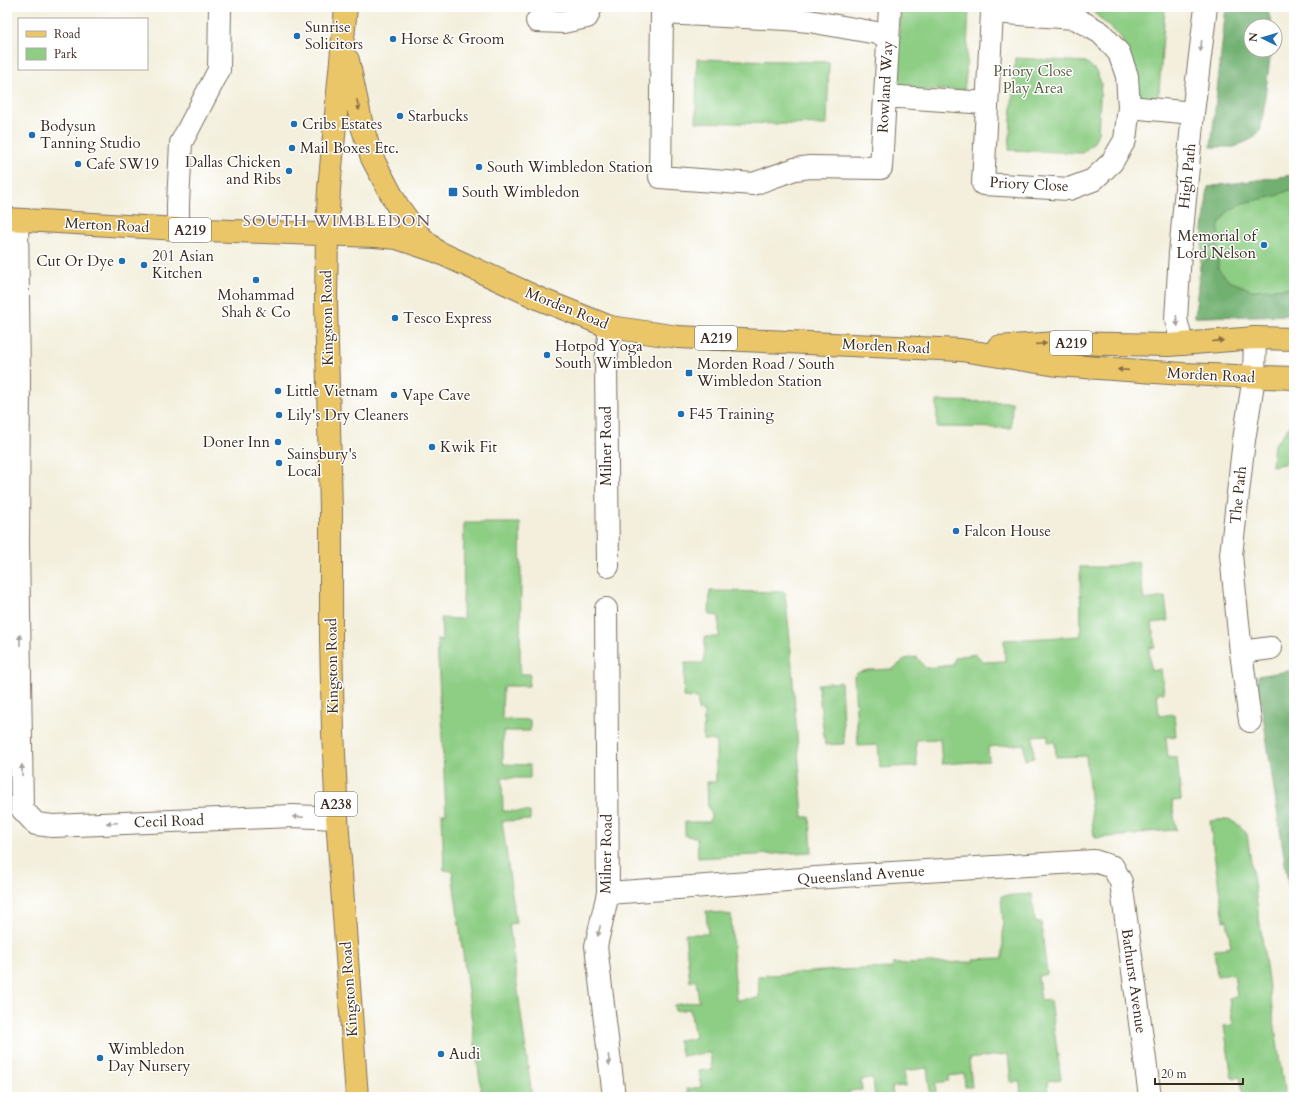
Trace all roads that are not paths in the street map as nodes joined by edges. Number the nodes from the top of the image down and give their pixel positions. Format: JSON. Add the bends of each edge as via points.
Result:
{"nodes":[{"id":1,"x":220,"y":7,"type":"edge"},
{"id":2,"x":346,"y":7,"type":"edge"},
{"id":3,"x":591,"y":7,"type":"edge"},
{"id":4,"x":890,"y":7,"type":"edge"},
{"id":5,"x":1206,"y":7,"type":"edge"},
{"id":6,"x":537,"y":22,"type":"dead end"},
{"id":7,"x":888,"y":35,"type":"junction"},
{"id":8,"x":344,"y":39,"type":"junction"},
{"id":9,"x":885,"y":96,"type":"junction"},
{"id":10,"x":987,"y":103,"type":"junction"},
{"id":11,"x":1129,"y":107,"type":"junction"},
{"id":12,"x":1193,"y":113,"type":"junction"},
{"id":13,"x":12,"y":219,"type":"edge"},
{"id":14,"x":178,"y":229,"type":"junction"},
{"id":15,"x":327,"y":234,"type":"junction"},
{"id":16,"x":436,"y":251,"type":"junction"},
{"id":17,"x":610,"y":327,"type":"junction"},
{"id":18,"x":1255,"y":338,"type":"junction"},
{"id":19,"x":1294,"y":339,"type":"edge"},
{"id":20,"x":1182,"y":344,"type":"junction"},
{"id":21,"x":961,"y":350,"type":"junction"},
{"id":22,"x":1254,"y":377,"type":"junction"},
{"id":23,"x":1294,"y":378,"type":"edge"},
{"id":24,"x":12,"y":545,"type":"edge"},
{"id":25,"x":608,"y":566,"type":"dead end"},
{"id":26,"x":606,"y":609,"type":"dead end"},
{"id":27,"x":1271,"y":648,"type":"dead end"},
{"id":28,"x":1241,"y":652,"type":"junction"},
{"id":29,"x":1250,"y":721,"type":"dead end"},
{"id":30,"x":15,"y":812,"type":"edge"},
{"id":31,"x":337,"y":818,"type":"junction"},
{"id":32,"x":1114,"y":867,"type":"joint"},
{"id":33,"x":608,"y":893,"type":"junction"},
{"id":34,"x":356,"y":1097,"type":"edge"},
{"id":35,"x":614,"y":1097,"type":"edge"},
{"id":36,"x":1150,"y":1097,"type":"edge"}],
"edges":[{"from":1,"to":14,"type":"street","via":[[219,70],[181,143]]},
{"from":2,"to":8,"type":"main road","number":"A238"},
{"from":3,"to":6,"type":"street","via":[[587,17],[562,22]]},
{"from":4,"to":7,"type":"street","name":"Rowland Way"},
{"from":5,"to":12,"type":"street","name":"High Path","one_way":true},
{"from":7,"to":9,"type":"street","name":"Rowland Way"},
{"from":7,"to":9,"type":"street","name":"Rowland Way","via":[[794,20],[662,13],[660,177],[753,184],[795,168],[881,168]]},
{"from":8,"to":15,"type":"main road","number":"A238"},
{"from":8,"to":16,"type":"main road","number":"A238","one_way":true,"via":[[362,126],[372,158],[397,205],[418,234]]},
{"from":9,"to":10,"type":"street"},
{"from":10,"to":11,"type":"street","name":"Priory Close","via":[[983,184],[1069,189],[1093,180],[1112,162],[1125,140]]},
{"from":10,"to":11,"type":"street","name":"Priory Close","via":[[992,12],[1075,18],[1101,33],[1119,53],[1127,76]]},
{"from":11,"to":12,"type":"street"},
{"from":12,"to":20,"type":"street","name":"High Path","one_way":true,"via":[[1177,297],[1176,319]]},
{"from":13,"to":14,"type":"main road","name":"Merton Road","number":"A219"},
{"from":13,"to":24,"type":"street","via":[[19,377]]},
{"from":14,"to":15,"type":"main road","name":"Merton Road","number":"A219"},
{"from":15,"to":16,"type":"main road","name":"Morden Road","number":"A219","via":[[397,238]]},
{"from":15,"to":31,"type":"main road","name":"Kingston Road","number":"A238","via":[[331,638]]},
{"from":16,"to":17,"type":"main road","name":"Morden Road","number":"A219","via":[[540,299]]},
{"from":17,"to":21,"type":"main road","name":"Morden Road","number":"A219","via":[[678,337]]},
{"from":17,"to":25,"type":"street","name":"Milner Road","via":[[606,363]]},
{"from":18,"to":19,"type":"main road","name":"Morden Road","number":"A219"},
{"from":20,"to":18,"type":"main road","name":"Morden Road","number":"A219","one_way":true},
{"from":18,"to":22,"type":"street","name":"The Path"},
{"from":21,"to":20,"type":"main road","name":"Morden Road","number":"A219","one_way":true,"via":[[1058,343]]},
{"from":22,"to":21,"type":"main road","name":"Morden Road","number":"A219","one_way":true,"via":[[1057,365]]},
{"from":22,"to":23,"type":"main road","name":"Morden Road","number":"A219"},
{"from":22,"to":28,"type":"street","name":"The Path","via":[[1231,555]]},
{"from":30,"to":24,"type":"street","one_way":true},
{"from":26,"to":33,"type":"street","name":"Milner Road"},
{"from":27,"to":28,"type":"street"},
{"from":28,"to":29,"type":"street","name":"The Path"},
{"from":31,"to":30,"type":"street","name":"Cecil Road","one_way":true,"via":[[293,816],[53,826],[36,824]]},
{"from":31,"to":34,"type":"main road","name":"Kingston Road","number":"A238"},
{"from":32,"to":33,"type":"street","name":"Queensland Avenue","via":[[1094,861]]},
{"from":32,"to":36,"type":"street","name":"Bathurst Avenue","via":[[1121,882]]},
{"from":33,"to":35,"type":"street","name":"Milner Road","one_way":true,"via":[[596,946]]}]}
